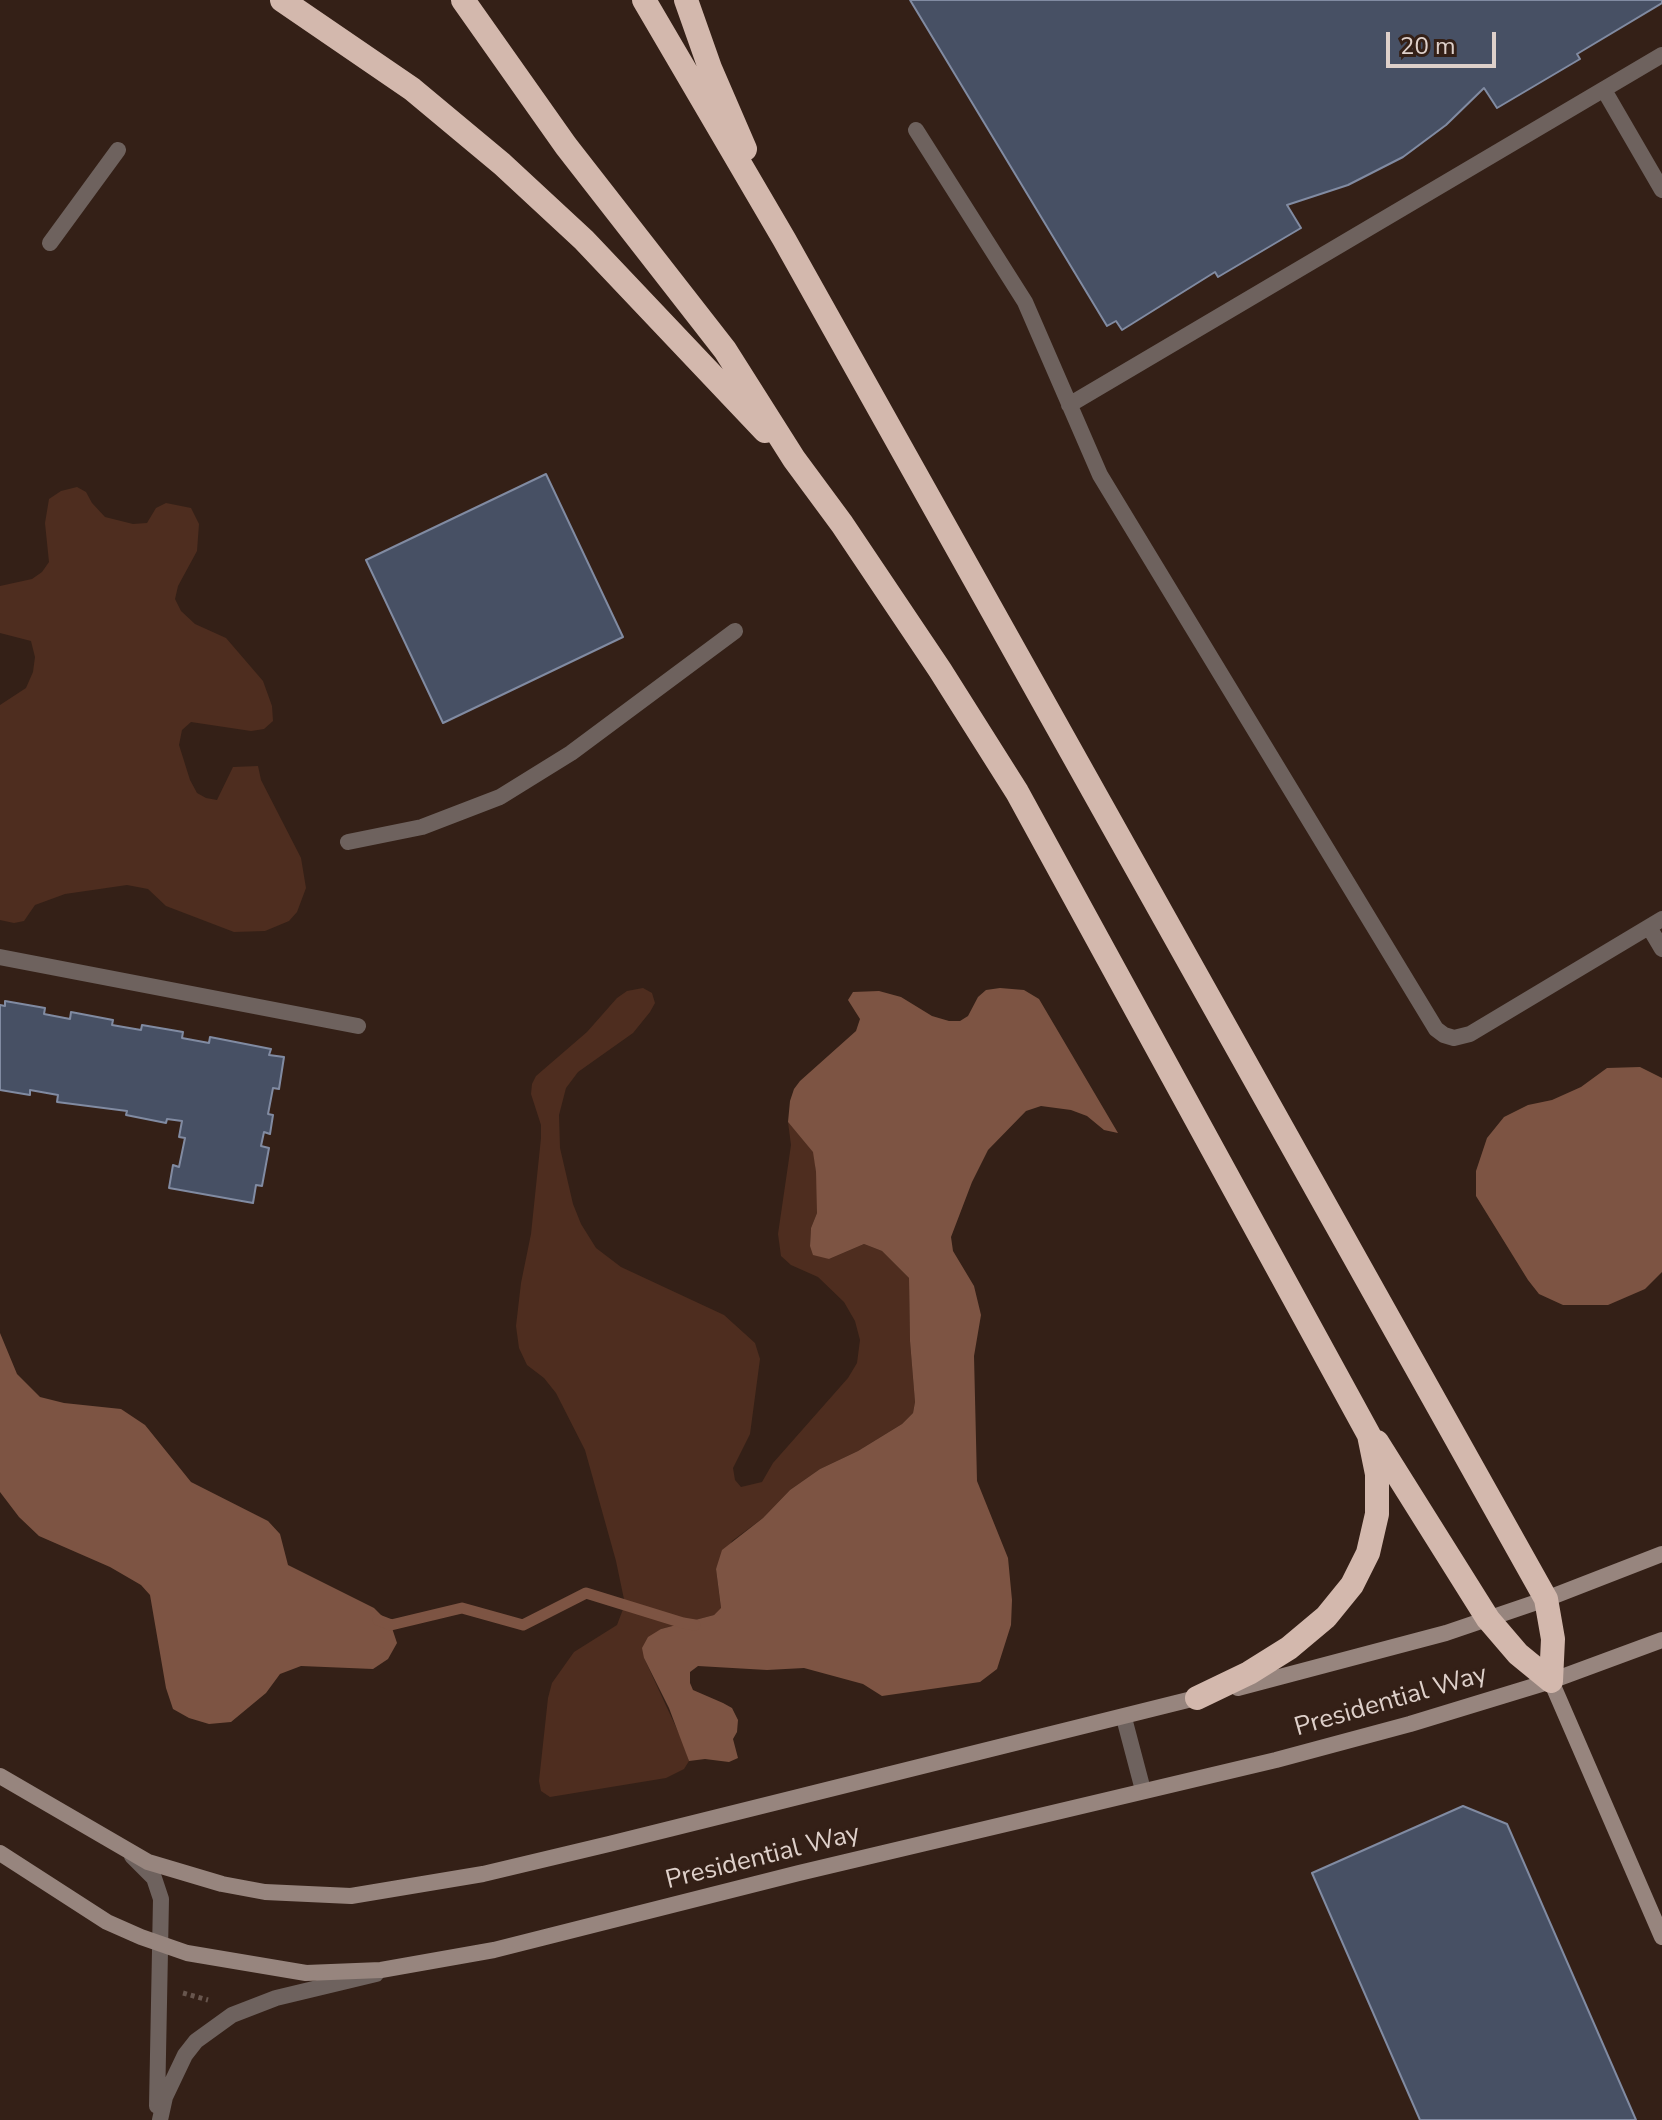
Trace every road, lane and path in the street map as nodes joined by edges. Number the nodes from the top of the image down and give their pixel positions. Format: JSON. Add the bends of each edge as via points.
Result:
{"nodes":[{"id":1,"x":282,"y":0,"type":"edge"},
{"id":2,"x":463,"y":0,"type":"edge"},
{"id":3,"x":644,"y":0,"type":"edge"},
{"id":4,"x":686,"y":0,"type":"edge"},
{"id":5,"x":1662,"y":55,"type":"edge"},
{"id":6,"x":1604,"y":90,"type":"junction"},
{"id":7,"x":916,"y":130,"type":"dead end"},
{"id":8,"x":118,"y":150,"type":"dead end"},
{"id":9,"x":1662,"y":190,"type":"edge"},
{"id":10,"x":784,"y":239,"type":"junction"},
{"id":11,"x":50,"y":243,"type":"dead end"},
{"id":12,"x":1069,"y":405,"type":"junction"},
{"id":13,"x":794,"y":459,"type":"junction"},
{"id":14,"x":735,"y":631,"type":"dead end"},
{"id":15,"x":348,"y":842,"type":"dead end"},
{"id":16,"x":1655,"y":923,"type":"edge"},
{"id":17,"x":1662,"y":949,"type":"edge"},
{"id":18,"x":0,"y":957,"type":"edge"},
{"id":19,"x":358,"y":1026,"type":"dead end"},
{"id":20,"x":1359,"y":1415,"type":"junction"},
{"id":21,"x":1662,"y":1554,"type":"edge"},
{"id":22,"x":1546,"y":1599,"type":"junction"},
{"id":23,"x":1488,"y":1619,"type":"junction"},
{"id":24,"x":1662,"y":1640,"type":"edge"},
{"id":25,"x":1551,"y":1681,"type":"junction"},
{"id":26,"x":1197,"y":1698,"type":"junction"},
{"id":27,"x":1124,"y":1718,"type":"junction"},
{"id":28,"x":0,"y":1776,"type":"edge"},
{"id":29,"x":1143,"y":1790,"type":"junction"},
{"id":30,"x":112,"y":1841,"type":"junction"},
{"id":31,"x":0,"y":1853,"type":"edge"},
{"id":32,"x":1662,"y":1937,"type":"edge"},
{"id":33,"x":160,"y":1944,"type":"junction"},
{"id":34,"x":408,"y":1966,"type":"junction"},
{"id":35,"x":172,"y":1990,"type":"dead end"},
{"id":36,"x":216,"y":2003,"type":"dead end"},
{"id":37,"x":159,"y":2120,"type":"edge"}],
"edges":[{"from":1,"to":13,"type":"highway","via":[[412,89],[502,164],[584,240]]},
{"from":2,"to":13,"type":"highway","via":[[725,350]]},
{"from":3,"to":10,"type":"highway"},
{"from":4,"to":10,"type":"highway"},
{"from":5,"to":6,"type":"street"},
{"from":6,"to":9,"type":"street"},
{"from":6,"to":12,"type":"street"},
{"from":7,"to":12,"type":"street","via":[[1025,302]]},
{"from":8,"to":11,"type":"street"},
{"from":10,"to":22,"type":"highway"},
{"from":12,"to":16,"type":"street","via":[[1100,475],[1440,1032],[1454,1038],[1470,1034]]},
{"from":13,"to":20,"type":"highway","via":[[1017,792]]},
{"from":14,"to":15,"type":"street","via":[[537,777],[422,827]]},
{"from":16,"to":17,"type":"street"},
{"from":18,"to":19,"type":"street"},
{"from":20,"to":23,"type":"highway"},
{"from":20,"to":26,"type":"highway","via":[[1374,1455],[1378,1494],[1361,1570],[1308,1633],[1259,1667]]},
{"from":21,"to":22,"type":"street","name":"Presidential Way"},
{"from":22,"to":23,"type":"street","name":"Presidential Way"},
{"from":22,"to":25,"type":"highway","via":[[1553,1639]]},
{"from":23,"to":25,"type":"highway"},
{"from":23,"to":26,"type":"street","name":"Presidential Way"},
{"from":24,"to":25,"type":"street","name":"Presidential Way"},
{"from":25,"to":29,"type":"street","name":"Presidential Way","via":[[1306,1752]]},
{"from":25,"to":32,"type":"street"},
{"from":26,"to":27,"type":"street","name":"Presidential Way"},
{"from":27,"to":29,"type":"street"},
{"from":27,"to":30,"type":"street","name":"Presidential Way","via":[[483,1874],[384,1892],[265,1892],[222,1884],[148,1862]]},
{"from":28,"to":30,"type":"street","name":"Presidential Way"},
{"from":29,"to":34,"type":"street","name":"Presidential Way","via":[[494,1950]]},
{"from":30,"to":33,"type":"street","via":[[154,1878]]},
{"from":31,"to":33,"type":"street","name":"Presidential Way","via":[[107,1922]]},
{"from":33,"to":34,"type":"street","name":"Presidential Way","via":[[219,1960],[306,1973]]},
{"from":33,"to":37,"type":"street"},
{"from":34,"to":37,"type":"street","via":[[276,1998],[232,2015],[185,2055]]},
{"from":35,"to":36,"type":"path"}]}
